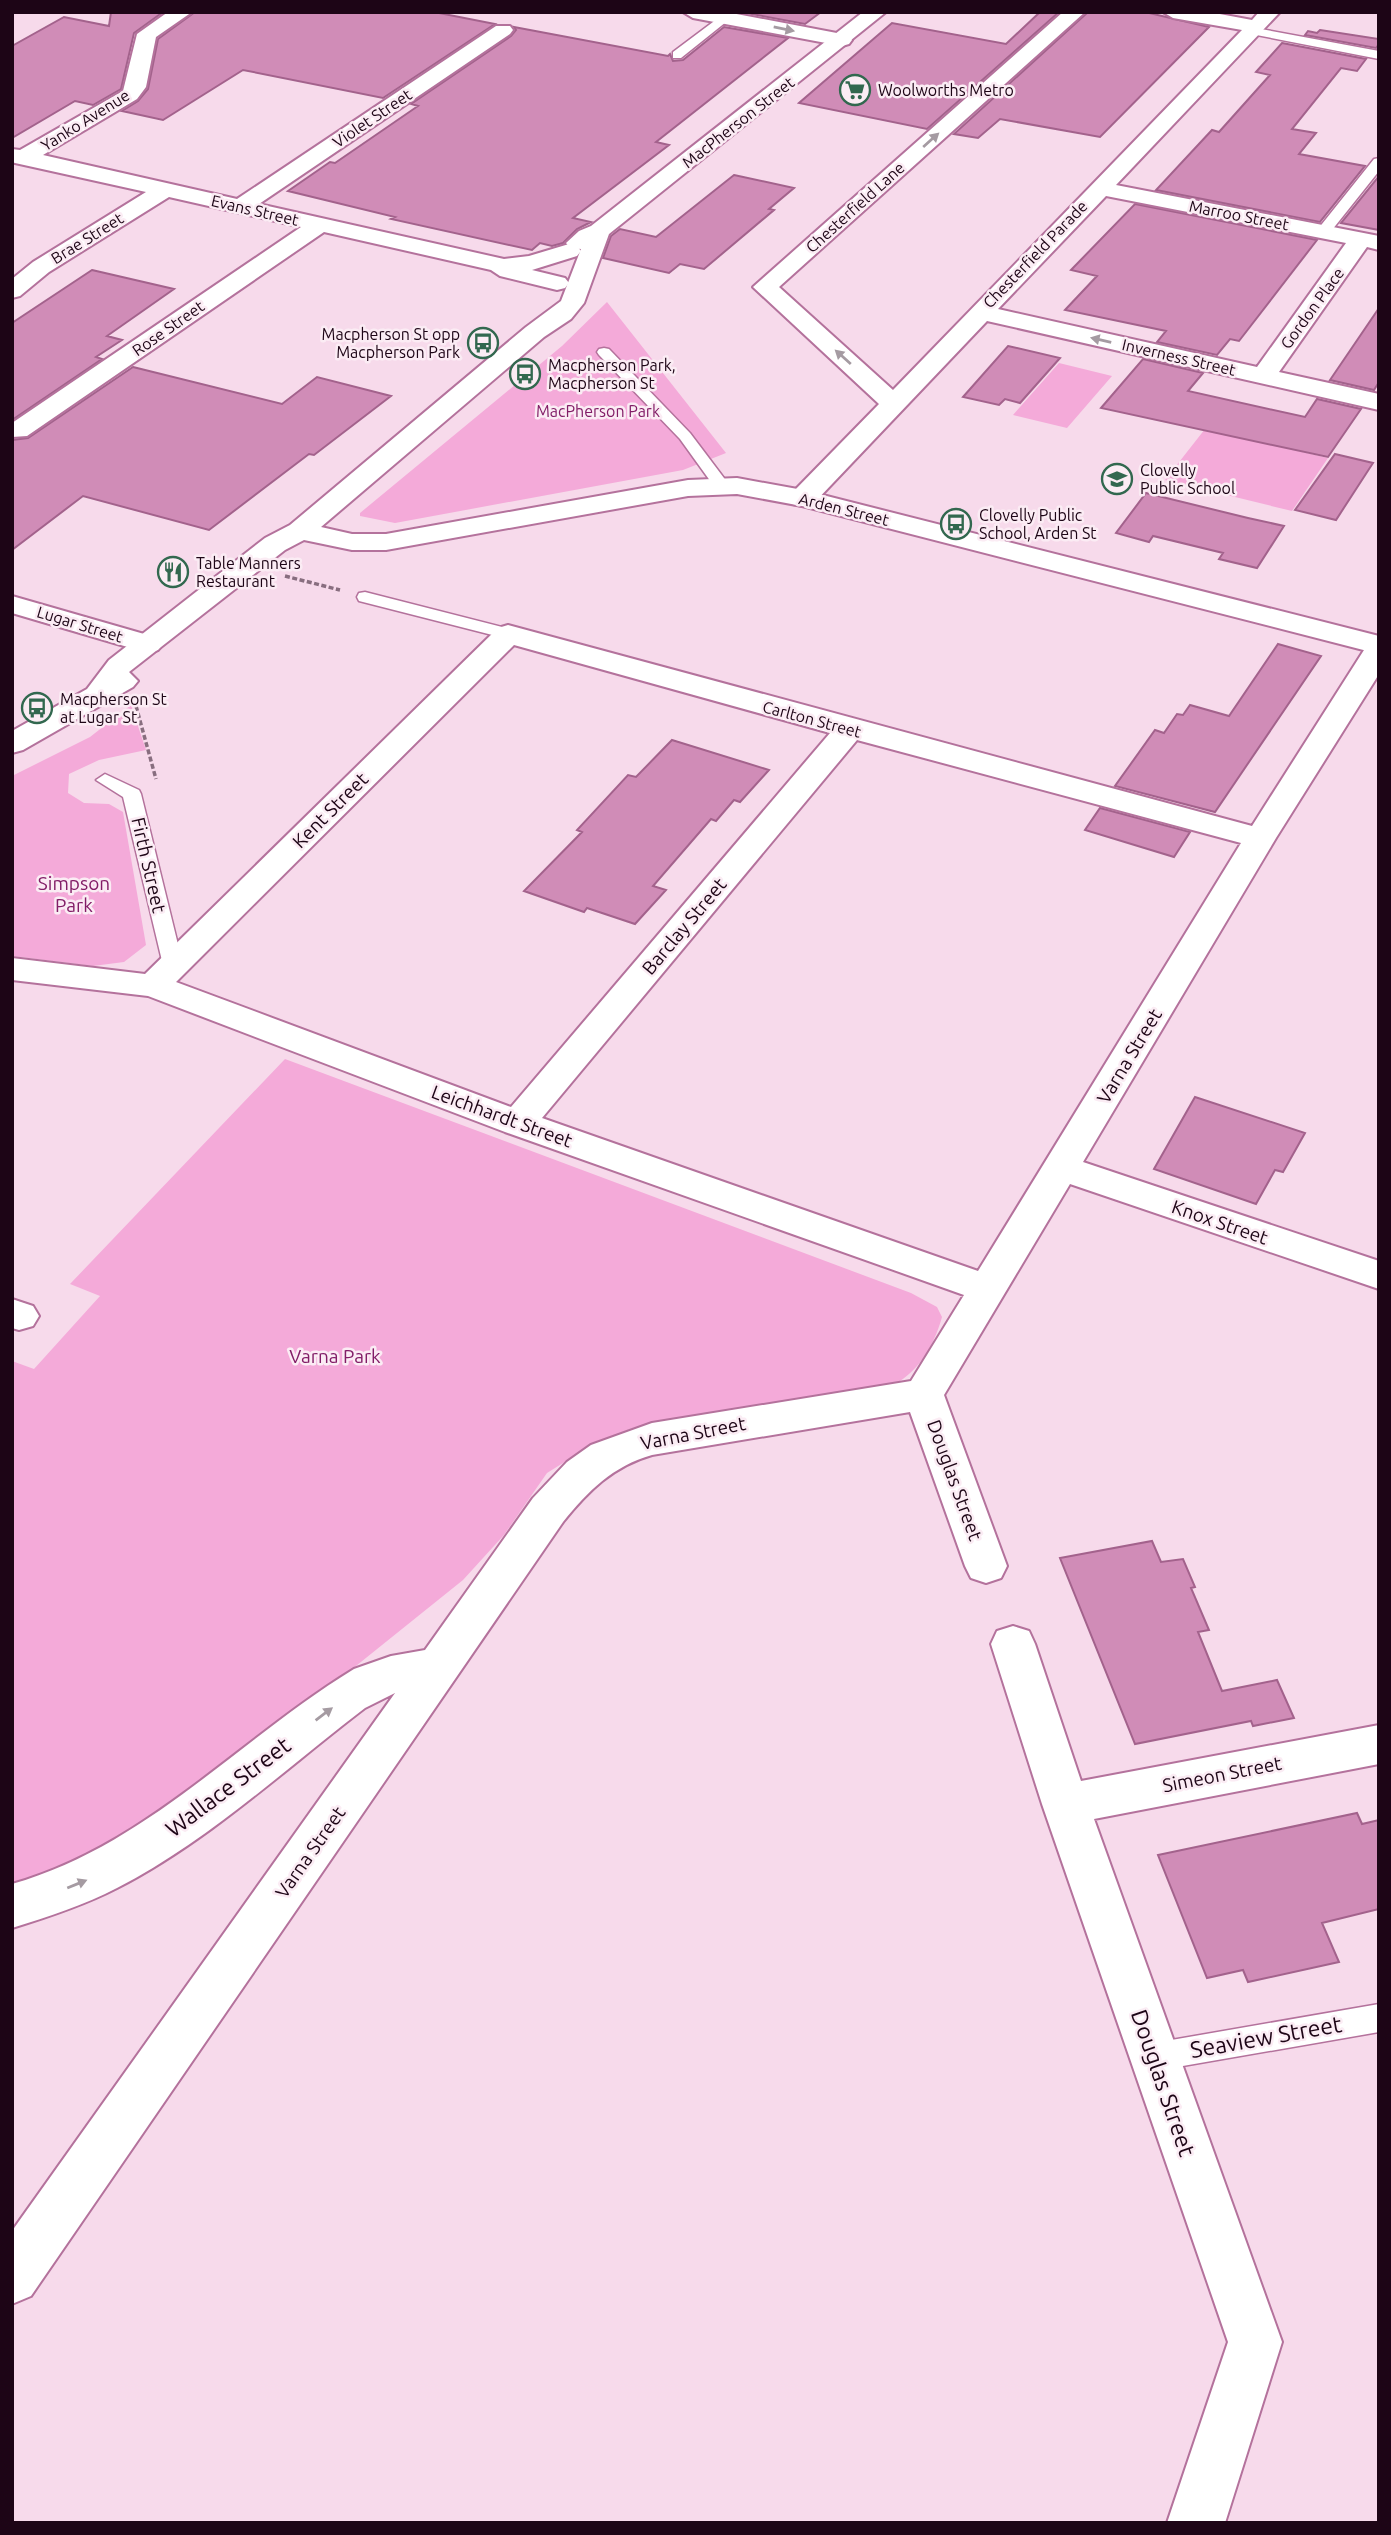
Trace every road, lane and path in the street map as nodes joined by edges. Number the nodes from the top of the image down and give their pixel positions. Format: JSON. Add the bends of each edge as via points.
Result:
{"nodes":[{"id":1,"x":182,"y":12,"type":"edge"},
{"id":2,"x":693,"y":12,"type":"edge"},
{"id":3,"x":876,"y":12,"type":"edge"},
{"id":4,"x":1075,"y":12,"type":"edge"},
{"id":5,"x":1173,"y":12,"type":"edge"},
{"id":6,"x":730,"y":15,"type":"edge"},
{"id":7,"x":1258,"y":23,"type":"edge"},
{"id":8,"x":503,"y":30,"type":"dead end"},
{"id":9,"x":842,"y":40,"type":"junction"},
{"id":10,"x":677,"y":55,"type":"dead end"},
{"id":11,"x":1379,"y":55,"type":"edge"},
{"id":12,"x":18,"y":156,"type":"edge"},
{"id":13,"x":1379,"y":162,"type":"edge"},
{"id":14,"x":1099,"y":188,"type":"junction"},
{"id":15,"x":165,"y":190,"type":"junction"},
{"id":16,"x":240,"y":207,"type":"junction"},
{"id":17,"x":319,"y":225,"type":"junction"},
{"id":18,"x":599,"y":231,"type":"junction"},
{"id":19,"x":1323,"y":232,"type":"junction"},
{"id":20,"x":1370,"y":241,"type":"edge"},
{"id":21,"x":569,"y":251,"type":"junction"},
{"id":22,"x":499,"y":265,"type":"junction"},
{"id":23,"x":582,"y":282,"type":"junction"},
{"id":24,"x":557,"y":283,"type":"junction"},
{"id":25,"x":12,"y":291,"type":"edge"},
{"id":26,"x":980,"y":312,"type":"junction"},
{"id":27,"x":535,"y":332,"type":"junction"},
{"id":28,"x":604,"y":352,"type":"dead end"},
{"id":29,"x":1263,"y":376,"type":"junction"},
{"id":30,"x":1379,"y":402,"type":"edge"},
{"id":31,"x":893,"y":403,"type":"junction"},
{"id":32,"x":18,"y":432,"type":"dead end"},
{"id":33,"x":722,"y":486,"type":"junction"},
{"id":34,"x":803,"y":498,"type":"junction"},
{"id":35,"x":300,"y":531,"type":"junction"},
{"id":36,"x":282,"y":575,"type":"dead end"},
{"id":37,"x":365,"y":597,"type":"joint"},
{"id":38,"x":12,"y":604,"type":"edge"},
{"id":39,"x":508,"y":634,"type":"junction"},
{"id":40,"x":148,"y":644,"type":"junction"},
{"id":41,"x":1379,"y":647,"type":"edge"},
{"id":42,"x":99,"y":693,"type":"junction"},
{"id":43,"x":850,"y":729,"type":"junction"},
{"id":44,"x":12,"y":744,"type":"edge"},
{"id":45,"x":105,"y":780,"type":"dead end"},
{"id":46,"x":1260,"y":838,"type":"junction"},
{"id":47,"x":12,"y":969,"type":"edge"},
{"id":48,"x":163,"y":976,"type":"junction"},
{"id":49,"x":518,"y":1123,"type":"junction"},
{"id":50,"x":1062,"y":1168,"type":"junction"},
{"id":51,"x":1379,"y":1275,"type":"edge"},
{"id":52,"x":987,"y":1290,"type":"junction"},
{"id":53,"x":924,"y":1394,"type":"junction"},
{"id":54,"x":986,"y":1566,"type":"dead end"},
{"id":55,"x":1013,"y":1644,"type":"dead end"},
{"id":56,"x":440,"y":1666,"type":"junction"},
{"id":57,"x":1379,"y":1744,"type":"edge"},
{"id":58,"x":1065,"y":1804,"type":"junction"},
{"id":59,"x":12,"y":1906,"type":"edge"},
{"id":60,"x":1379,"y":2018,"type":"edge"},
{"id":61,"x":1154,"y":2057,"type":"junction"},
{"id":62,"x":12,"y":2277,"type":"edge"},
{"id":63,"x":1196,"y":2523,"type":"edge"}],
"edges":[{"from":1,"to":12,"type":"street","name":"Yanko Avenue","via":[[147,34],[136,87],[130,95]]},
{"from":2,"to":6,"type":"street"},
{"from":3,"to":9,"type":"street","name":"MacPherson Street"},
{"from":31,"to":4,"type":"street","name":"Chesterfield Lane","one_way":true,"via":[[765,287]]},
{"from":5,"to":7,"type":"street"},
{"from":6,"to":9,"type":"street","one_way":true},
{"from":6,"to":10,"type":"lane"},
{"from":7,"to":11,"type":"lane"},
{"from":7,"to":14,"type":"street","name":"Chesterfield Parade"},
{"from":8,"to":16,"type":"street","name":"Violet Street"},
{"from":9,"to":18,"type":"street","name":"MacPherson Street"},
{"from":12,"to":15,"type":"street","name":"Evans Street"},
{"from":13,"to":19,"type":"lane"},
{"from":14,"to":19,"type":"street","name":"Marroo Street"},
{"from":14,"to":26,"type":"street","name":"Chesterfield Parade"},
{"from":15,"to":16,"type":"street","name":"Evans Street"},
{"from":15,"to":25,"type":"street","name":"Brae Street","via":[[41,267]]},
{"from":16,"to":17,"type":"street","name":"Evans Street"},
{"from":17,"to":22,"type":"street","name":"Evans Street"},
{"from":17,"to":32,"type":"street","name":"Rose Street"},
{"from":18,"to":21,"type":"street","name":"MacPherson Street"},
{"from":18,"to":23,"type":"street"},
{"from":19,"to":20,"type":"street","name":"Marroo Street"},
{"from":20,"to":29,"type":"street","name":"Gordon Place"},
{"from":21,"to":22,"type":"street","name":"Evans Street","via":[[532,263]]},
{"from":21,"to":24,"type":"street"},
{"from":22,"to":24,"type":"street","name":"Evans Street"},
{"from":23,"to":24,"type":"street","name":"Evans Street"},
{"from":23,"to":27,"type":"street","via":[[562,314]]},
{"from":24,"to":27,"type":"street"},
{"from":29,"to":26,"type":"street","name":"Inverness Street","one_way":true},
{"from":26,"to":31,"type":"street","name":"Chesterfield Parade"},
{"from":27,"to":35,"type":"street"},
{"from":28,"to":33,"type":"lane","via":[[685,436]]},
{"from":29,"to":30,"type":"street","name":"Inverness Street"},
{"from":31,"to":34,"type":"street","name":"Chesterfield Parade"},
{"from":33,"to":34,"type":"street","name":"Arden Street"},
{"from":33,"to":35,"type":"street","name":"Arden Street","via":[[386,542],[352,542]]},
{"from":34,"to":41,"type":"street","name":"Arden Street"},
{"from":35,"to":40,"type":"street","via":[[275,544]]},
{"from":35,"to":42,"type":"street","via":[[291,550],[139,673]]},
{"from":36,"to":37,"type":"path"},
{"from":37,"to":39,"type":"lane","name":"Carlton Street"},
{"from":38,"to":40,"type":"street","name":"Lugar Street"},
{"from":39,"to":43,"type":"street","name":"Carlton Street"},
{"from":39,"to":48,"type":"street","name":"Kent Street"},
{"from":40,"to":42,"type":"street","via":[[119,666]]},
{"from":41,"to":46,"type":"street","name":"Varna Street"},
{"from":42,"to":44,"type":"street"},
{"from":43,"to":46,"type":"street","name":"Carlton Street"},
{"from":43,"to":49,"type":"street","name":"Barclay Street"},
{"from":45,"to":48,"type":"lane","name":"Firth Street","via":[[132,794]]},
{"from":46,"to":50,"type":"street","name":"Varna Street"},
{"from":47,"to":48,"type":"street","name":"Leichhardt Street"},
{"from":48,"to":49,"type":"street","name":"Leichhardt Street"},
{"from":49,"to":52,"type":"street","name":"Leichhardt Street"},
{"from":50,"to":51,"type":"street","name":"Knox Street"},
{"from":50,"to":52,"type":"street","name":"Varna Street"},
{"from":52,"to":53,"type":"street","name":"Varna Street"},
{"from":53,"to":54,"type":"street","name":"Douglas Street"},
{"from":53,"to":56,"type":"street","name":"Varna Street","via":[[675,1434],[633,1444],[596,1460],[548,1510]]},
{"from":55,"to":58,"type":"street","name":"Douglas Street"},
{"from":59,"to":56,"type":"street","name":"Wallace Street","one_way":true,"via":[[79,1884],[127,1861],[370,1682]]},
{"from":56,"to":62,"type":"street","name":"Varna Street"},
{"from":57,"to":58,"type":"street","name":"Simeon Street"},
{"from":58,"to":61,"type":"street","name":"Douglas Street"},
{"from":60,"to":61,"type":"lane","name":"Seaview Street"},
{"from":61,"to":63,"type":"street","name":"Douglas Street","via":[[1255,2342]]}]}
